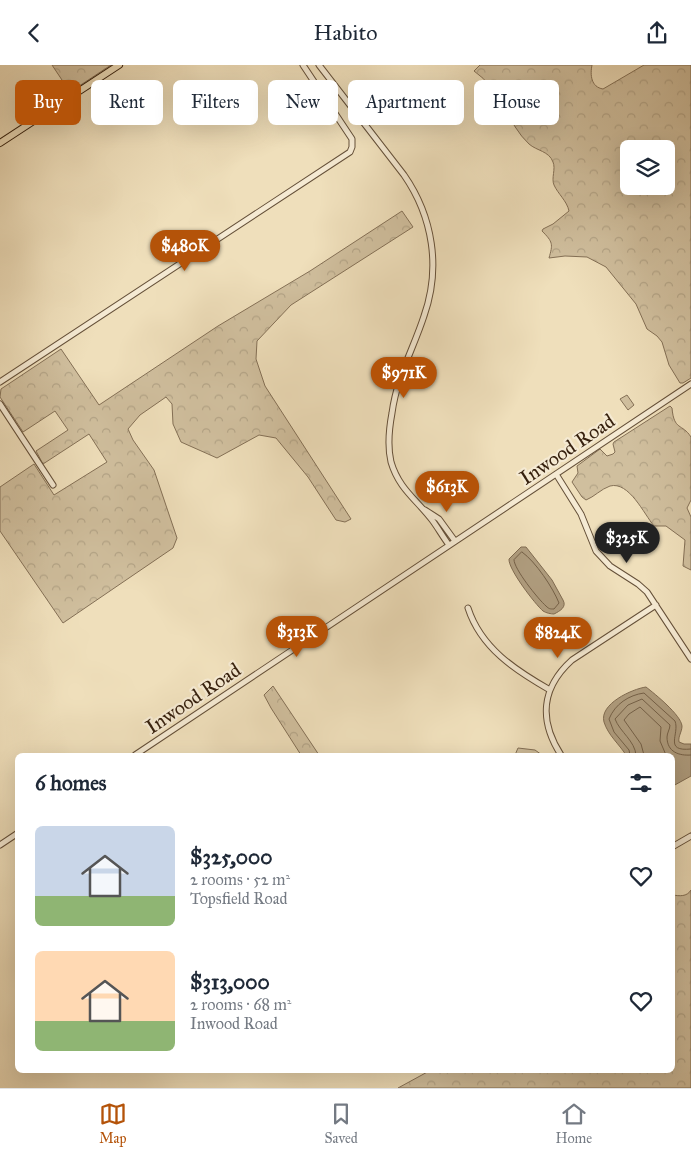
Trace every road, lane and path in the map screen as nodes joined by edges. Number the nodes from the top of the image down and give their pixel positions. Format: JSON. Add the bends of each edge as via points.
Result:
{"nodes":[{"id":1,"x":119,"y":65,"type":"edge"},
{"id":2,"x":303,"y":65,"type":"edge"},
{"id":3,"x":319,"y":65,"type":"edge"},
{"id":4,"x":0,"y":143,"type":"edge"},
{"id":5,"x":0,"y":382,"type":"edge"},
{"id":6,"x":691,"y":384,"type":"edge"},
{"id":7,"x":0,"y":404,"type":"edge"},
{"id":8,"x":556,"y":474,"type":"junction"},
{"id":9,"x":53,"y":485,"type":"dead end"},
{"id":10,"x":420,"y":508,"type":"junction"},
{"id":11,"x":455,"y":541,"type":"junction"},
{"id":12,"x":449,"y":545,"type":"junction"},
{"id":13,"x":656,"y":605,"type":"junction"},
{"id":14,"x":468,"y":608,"type":"dead end"},
{"id":15,"x":691,"y":659,"type":"edge"},
{"id":16,"x":550,"y":690,"type":"junction"},
{"id":17,"x":138,"y":753,"type":"edge"},
{"id":18,"x":560,"y":753,"type":"edge"},
{"id":19,"x":15,"y":835,"type":"edge"},
{"id":20,"x":691,"y":836,"type":"edge"},
{"id":21,"x":0,"y":845,"type":"edge"},
{"id":22,"x":675,"y":845,"type":"edge"}],
"edges":[{"from":1,"to":4,"type":"main road"},
{"from":2,"to":5,"type":"street","via":[[352,139],[352,147],[346,155]]},
{"from":3,"to":10,"type":"street","via":[[407,180],[419,200],[429,229],[433,255],[431,290],[425,315],[396,389],[389,438],[389,453],[395,473]]},
{"from":6,"to":8,"type":"street","name":"Inwood Road"},
{"from":7,"to":9,"type":"street"},
{"from":8,"to":11,"type":"street","name":"Inwood Road"},
{"from":8,"to":13,"type":"street","via":[[581,514],[596,551],[610,566],[643,588]]},
{"from":10,"to":11,"type":"street","via":[[440,519]]},
{"from":10,"to":12,"type":"street","via":[[432,519]]},
{"from":11,"to":12,"type":"street","name":"Inwood Road"},
{"from":12,"to":17,"type":"street","name":"Inwood Road"},
{"from":13,"to":15,"type":"street"},
{"from":13,"to":16,"type":"street","via":[[572,661],[558,675]]},
{"from":14,"to":16,"type":"street","via":[[478,630],[500,657]]},
{"from":16,"to":18,"type":"street","via":[[546,716]]},
{"from":19,"to":21,"type":"street"},
{"from":20,"to":22,"type":"street"}]}
